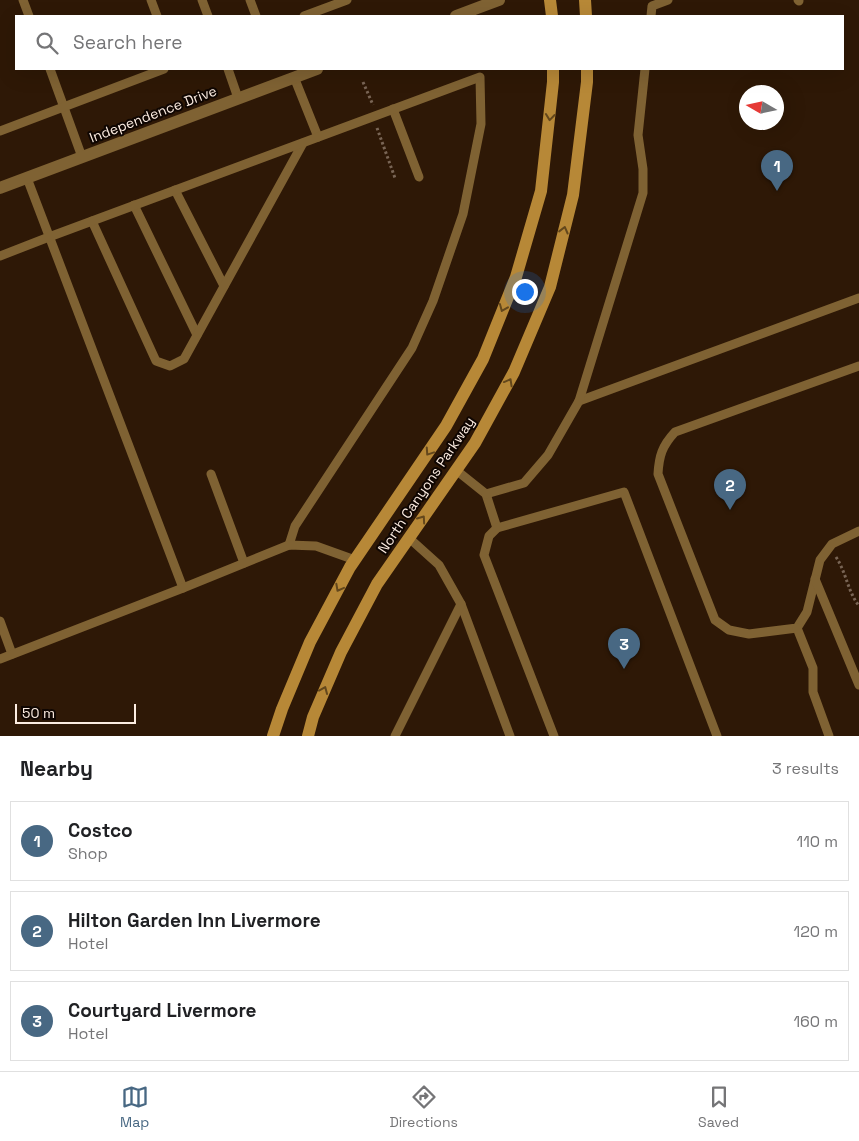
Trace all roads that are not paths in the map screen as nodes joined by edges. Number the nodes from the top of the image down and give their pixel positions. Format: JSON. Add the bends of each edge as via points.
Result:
{"nodes":[{"id":1,"x":23,"y":0,"type":"edge"},
{"id":2,"x":151,"y":0,"type":"edge"},
{"id":3,"x":202,"y":0,"type":"edge"},
{"id":4,"x":250,"y":0,"type":"edge"},
{"id":5,"x":347,"y":0,"type":"edge"},
{"id":6,"x":499,"y":0,"type":"edge"},
{"id":7,"x":550,"y":0,"type":"edge"},
{"id":8,"x":585,"y":0,"type":"edge"},
{"id":9,"x":668,"y":0,"type":"edge"},
{"id":10,"x":29,"y":15,"type":"edge"},
{"id":11,"x":157,"y":15,"type":"edge"},
{"id":12,"x":208,"y":15,"type":"edge"},
{"id":13,"x":256,"y":15,"type":"edge"},
{"id":14,"x":307,"y":15,"type":"edge"},
{"id":15,"x":459,"y":15,"type":"edge"},
{"id":16,"x":552,"y":15,"type":"edge"},
{"id":17,"x":586,"y":15,"type":"edge"},
{"id":18,"x":651,"y":15,"type":"edge"},
{"id":19,"x":50,"y":70,"type":"edge"},
{"id":20,"x":161,"y":70,"type":"edge"},
{"id":21,"x":228,"y":70,"type":"edge"},
{"id":22,"x":314,"y":70,"type":"edge"},
{"id":23,"x":553,"y":70,"type":"edge"},
{"id":24,"x":587,"y":70,"type":"edge"},
{"id":25,"x":645,"y":70,"type":"edge"},
{"id":26,"x":294,"y":77,"type":"junction"},
{"id":27,"x":238,"y":98,"type":"junction"},
{"id":28,"x":65,"y":106,"type":"junction"},
{"id":29,"x":393,"y":109,"type":"junction"},
{"id":30,"x":0,"y":131,"type":"edge"},
{"id":31,"x":318,"y":137,"type":"junction"},
{"id":32,"x":303,"y":143,"type":"junction"},
{"id":33,"x":82,"y":157,"type":"junction"},
{"id":34,"x":419,"y":177,"type":"dead end"},
{"id":35,"x":27,"y":178,"type":"junction"},
{"id":36,"x":0,"y":188,"type":"edge"},
{"id":37,"x":175,"y":190,"type":"junction"},
{"id":38,"x":134,"y":205,"type":"junction"},
{"id":39,"x":92,"y":221,"type":"junction"},
{"id":40,"x":49,"y":236,"type":"junction"},
{"id":41,"x":0,"y":256,"type":"edge"},
{"id":42,"x":224,"y":286,"type":"junction"},
{"id":43,"x":859,"y":298,"type":"edge"},
{"id":44,"x":197,"y":335,"type":"junction"},
{"id":45,"x":859,"y":366,"type":"edge"},
{"id":46,"x":579,"y":401,"type":"junction"},
{"id":47,"x":456,"y":470,"type":"junction"},
{"id":48,"x":211,"y":474,"type":"dead end"},
{"id":49,"x":486,"y":494,"type":"junction"},
{"id":50,"x":497,"y":528,"type":"junction"},
{"id":51,"x":859,"y":531,"type":"edge"},
{"id":52,"x":409,"y":538,"type":"junction"},
{"id":53,"x":289,"y":545,"type":"junction"},
{"id":54,"x":355,"y":560,"type":"junction"},
{"id":55,"x":244,"y":563,"type":"junction"},
{"id":56,"x":815,"y":579,"type":"junction"},
{"id":57,"x":183,"y":588,"type":"junction"},
{"id":58,"x":461,"y":604,"type":"junction"},
{"id":59,"x":0,"y":621,"type":"edge"},
{"id":60,"x":797,"y":628,"type":"junction"},
{"id":61,"x":12,"y":654,"type":"junction"},
{"id":62,"x":0,"y":659,"type":"edge"},
{"id":63,"x":859,"y":685,"type":"edge"},
{"id":64,"x":274,"y":736,"type":"edge"},
{"id":65,"x":308,"y":736,"type":"edge"},
{"id":66,"x":395,"y":736,"type":"edge"},
{"id":67,"x":510,"y":736,"type":"edge"},
{"id":68,"x":554,"y":736,"type":"edge"},
{"id":69,"x":717,"y":736,"type":"edge"},
{"id":70,"x":829,"y":736,"type":"edge"}],
"edges":[{"from":1,"to":10,"type":"lane"},
{"from":2,"to":11,"type":"lane"},
{"from":3,"to":12,"type":"lane"},
{"from":4,"to":13,"type":"lane"},
{"from":5,"to":14,"type":"lane"},
{"from":6,"to":15,"type":"street"},
{"from":7,"to":16,"type":"main road"},
{"from":8,"to":17,"type":"main road"},
{"from":9,"to":18,"type":"lane","via":[[652,6]]},
{"from":19,"to":28,"type":"lane"},
{"from":20,"to":28,"type":"lane"},
{"from":21,"to":27,"type":"lane"},
{"from":22,"to":26,"type":"street","name":"Independence Drive"},
{"from":23,"to":54,"type":"main road","name":"North Canyons Parkway","one_way":true,"via":[[541,191],[516,277],[483,358],[446,426]]},
{"from":47,"to":24,"type":"main road","name":"North Canyons Parkway","one_way":true,"via":[[475,443],[514,372],[550,287],[573,195]]},
{"from":25,"to":46,"type":"lane","via":[[638,135],[643,193]]},
{"from":26,"to":27,"type":"street","name":"Independence Drive"},
{"from":26,"to":31,"type":"lane"},
{"from":27,"to":33,"type":"street","name":"Independence Drive"},
{"from":28,"to":30,"type":"lane"},
{"from":28,"to":33,"type":"lane"},
{"from":29,"to":31,"type":"lane"},
{"from":29,"to":34,"type":"lane"},
{"from":29,"to":53,"type":"lane","via":[[480,77],[481,124],[464,214],[433,301],[412,348],[295,526]]},
{"from":31,"to":32,"type":"lane"},
{"from":32,"to":37,"type":"lane"},
{"from":32,"to":42,"type":"lane"},
{"from":33,"to":35,"type":"street","name":"Independence Drive"},
{"from":35,"to":36,"type":"street","name":"Independence Drive"},
{"from":35,"to":40,"type":"lane"},
{"from":37,"to":38,"type":"lane"},
{"from":37,"to":42,"type":"lane"},
{"from":38,"to":39,"type":"lane"},
{"from":38,"to":44,"type":"lane"},
{"from":39,"to":40,"type":"lane"},
{"from":39,"to":44,"type":"lane","via":[[156,361],[170,366],[184,359]]},
{"from":40,"to":41,"type":"lane"},
{"from":40,"to":57,"type":"lane"},
{"from":42,"to":44,"type":"lane"},
{"from":43,"to":46,"type":"lane"},
{"from":45,"to":60,"type":"lane","via":[[675,432],[659,457],[658,474],[715,620],[729,630],[749,634]]},
{"from":46,"to":49,"type":"lane","via":[[548,455],[524,483]]},
{"from":47,"to":49,"type":"lane"},
{"from":52,"to":47,"type":"main road","name":"North Canyons Parkway","one_way":true},
{"from":48,"to":55,"type":"lane"},
{"from":49,"to":50,"type":"lane"},
{"from":50,"to":68,"type":"lane","via":[[489,536],[484,555]]},
{"from":50,"to":69,"type":"lane","via":[[624,492]]},
{"from":51,"to":56,"type":"lane","via":[[832,544],[820,560]]},
{"from":52,"to":58,"type":"lane","via":[[439,565]]},
{"from":65,"to":52,"type":"main road","name":"North Canyons Parkway","one_way":true,"via":[[341,652],[378,584]]},
{"from":53,"to":54,"type":"lane","via":[[316,546]]},
{"from":53,"to":55,"type":"lane"},
{"from":54,"to":64,"type":"main road","name":"North Canyons Parkway","one_way":true,"via":[[310,642]]},
{"from":55,"to":57,"type":"lane"},
{"from":56,"to":60,"type":"lane","via":[[807,612]]},
{"from":56,"to":63,"type":"lane"},
{"from":57,"to":61,"type":"lane"},
{"from":58,"to":66,"type":"lane"},
{"from":58,"to":67,"type":"lane"},
{"from":59,"to":61,"type":"lane"},
{"from":60,"to":70,"type":"lane","via":[[813,668],[813,692]]},
{"from":61,"to":62,"type":"lane"}]}
